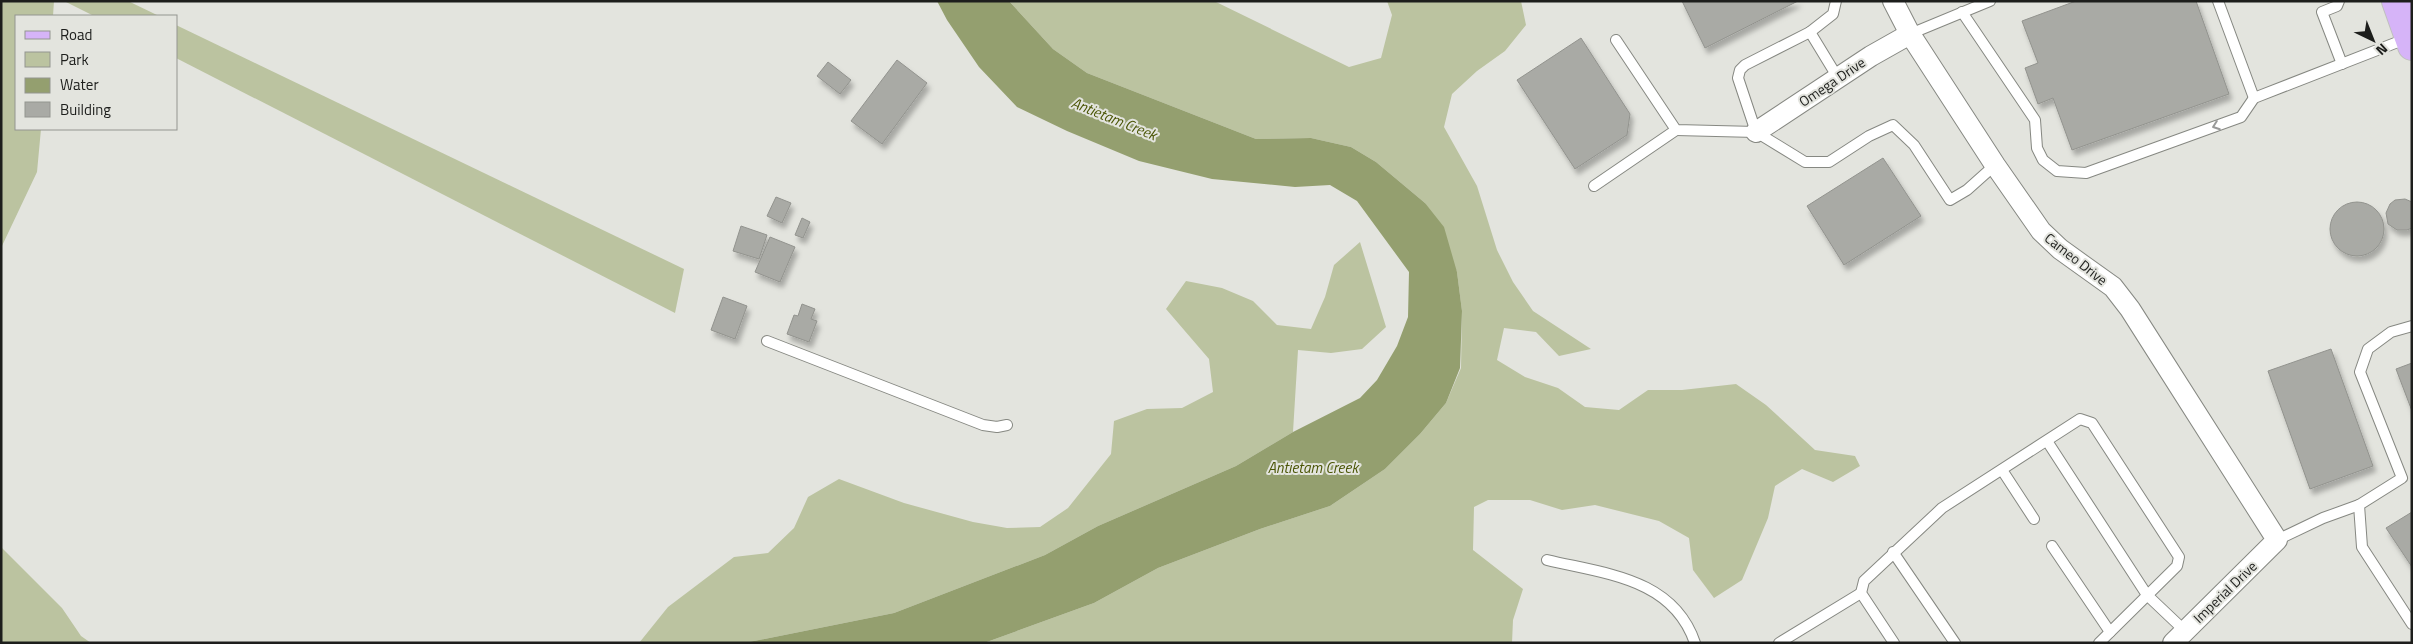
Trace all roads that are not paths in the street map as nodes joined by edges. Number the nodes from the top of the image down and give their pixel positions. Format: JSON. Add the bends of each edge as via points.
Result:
{"nodes":[{"id":1,"x":1836,"y":1,"type":"edge"},
{"id":2,"x":1893,"y":1,"type":"edge"},
{"id":3,"x":1990,"y":1,"type":"edge"},
{"id":4,"x":2218,"y":1,"type":"edge"},
{"id":5,"x":2339,"y":1,"type":"edge"},
{"id":6,"x":2396,"y":1,"type":"edge"},
{"id":7,"x":1962,"y":12,"type":"junction"},
{"id":8,"x":1810,"y":32,"type":"junction"},
{"id":9,"x":1910,"y":34,"type":"junction"},
{"id":10,"x":1616,"y":40,"type":"dead end"},
{"id":11,"x":2410,"y":42,"type":"edge"},
{"id":12,"x":2342,"y":64,"type":"junction"},
{"id":13,"x":1838,"y":78,"type":"junction"},
{"id":14,"x":2254,"y":98,"type":"junction"},
{"id":15,"x":1676,"y":130,"type":"junction"},
{"id":16,"x":1756,"y":132,"type":"junction"},
{"id":17,"x":1994,"y":164,"type":"junction"},
{"id":18,"x":1594,"y":186,"type":"dead end"},
{"id":19,"x":2412,"y":326,"type":"edge"},
{"id":20,"x":767,"y":341,"type":"dead end"},
{"id":21,"x":1007,"y":425,"type":"dead end"},
{"id":22,"x":2047,"y":441,"type":"junction"},
{"id":23,"x":2002,"y":470,"type":"junction"},
{"id":24,"x":2407,"y":477,"type":"edge"},
{"id":25,"x":2359,"y":505,"type":"junction"},
{"id":26,"x":2034,"y":519,"type":"dead end"},
{"id":27,"x":2277,"y":540,"type":"junction"},
{"id":28,"x":2052,"y":546,"type":"dead end"},
{"id":29,"x":1893,"y":552,"type":"junction"},
{"id":30,"x":1547,"y":560,"type":"dead end"},
{"id":31,"x":1861,"y":593,"type":"junction"},
{"id":32,"x":2147,"y":595,"type":"junction"},
{"id":33,"x":2412,"y":624,"type":"edge"},
{"id":34,"x":2110,"y":632,"type":"junction"},
{"id":35,"x":2179,"y":637,"type":"edge"},
{"id":36,"x":1695,"y":643,"type":"edge"},
{"id":37,"x":1779,"y":643,"type":"edge"},
{"id":38,"x":1894,"y":643,"type":"edge"},
{"id":39,"x":1955,"y":643,"type":"edge"},
{"id":40,"x":2099,"y":643,"type":"edge"}],
"edges":[{"from":1,"to":8,"type":"lane","via":[[1833,14]]},
{"from":2,"to":9,"type":"street","name":"Cameo Drive"},
{"from":3,"to":7,"type":"lane"},
{"from":4,"to":14,"type":"lane"},
{"from":5,"to":12,"type":"lane","via":[[2337,6],[2322,12]]},
{"from":6,"to":11,"type":"main road"},
{"from":7,"to":9,"type":"lane"},
{"from":14,"to":7,"type":"lane","one_way":true,"via":[[2241,117],[2086,174],[2057,171],[2043,160],[2037,148],[2035,120]]},
{"from":8,"to":13,"type":"lane"},
{"from":8,"to":16,"type":"lane","via":[[1740,70],[1738,78]]},
{"from":9,"to":13,"type":"street","name":"Omega Drive"},
{"from":9,"to":17,"type":"street","name":"Cameo Drive"},
{"from":10,"to":15,"type":"lane"},
{"from":11,"to":12,"type":"lane"},
{"from":12,"to":14,"type":"lane"},
{"from":13,"to":16,"type":"street","name":"Omega Drive"},
{"from":15,"to":16,"type":"lane"},
{"from":15,"to":18,"type":"lane"},
{"from":16,"to":17,"type":"lane","via":[[1805,162],[1829,162],[1893,125],[1914,145],[1950,200]]},
{"from":17,"to":27,"type":"street","name":"Cameo Drive","via":[[2041,231],[2060,249],[2113,287],[2130,309]]},
{"from":19,"to":24,"type":"lane","via":[[2391,332],[2368,349],[2360,372]]},
{"from":20,"to":21,"type":"lane","via":[[983,425]]},
{"from":22,"to":23,"type":"lane"},
{"from":22,"to":32,"type":"lane"},
{"from":22,"to":32,"type":"lane","via":[[2080,419],[2092,423],[2179,556],[2177,566]]},
{"from":23,"to":26,"type":"lane"},
{"from":23,"to":29,"type":"lane","via":[[1942,508]]},
{"from":24,"to":25,"type":"lane"},
{"from":25,"to":27,"type":"lane"},
{"from":25,"to":33,"type":"lane","via":[[2362,548]]},
{"from":27,"to":35,"type":"street","name":"Imperial Drive"},
{"from":28,"to":34,"type":"lane"},
{"from":29,"to":31,"type":"lane","via":[[1864,581]]},
{"from":29,"to":39,"type":"lane"},
{"from":30,"to":36,"type":"lane","via":[[1632,580],[1651,588],[1681,615]]},
{"from":31,"to":37,"type":"lane"},
{"from":31,"to":38,"type":"lane"},
{"from":32,"to":34,"type":"lane"},
{"from":32,"to":35,"type":"lane"},
{"from":34,"to":40,"type":"lane"}]}
